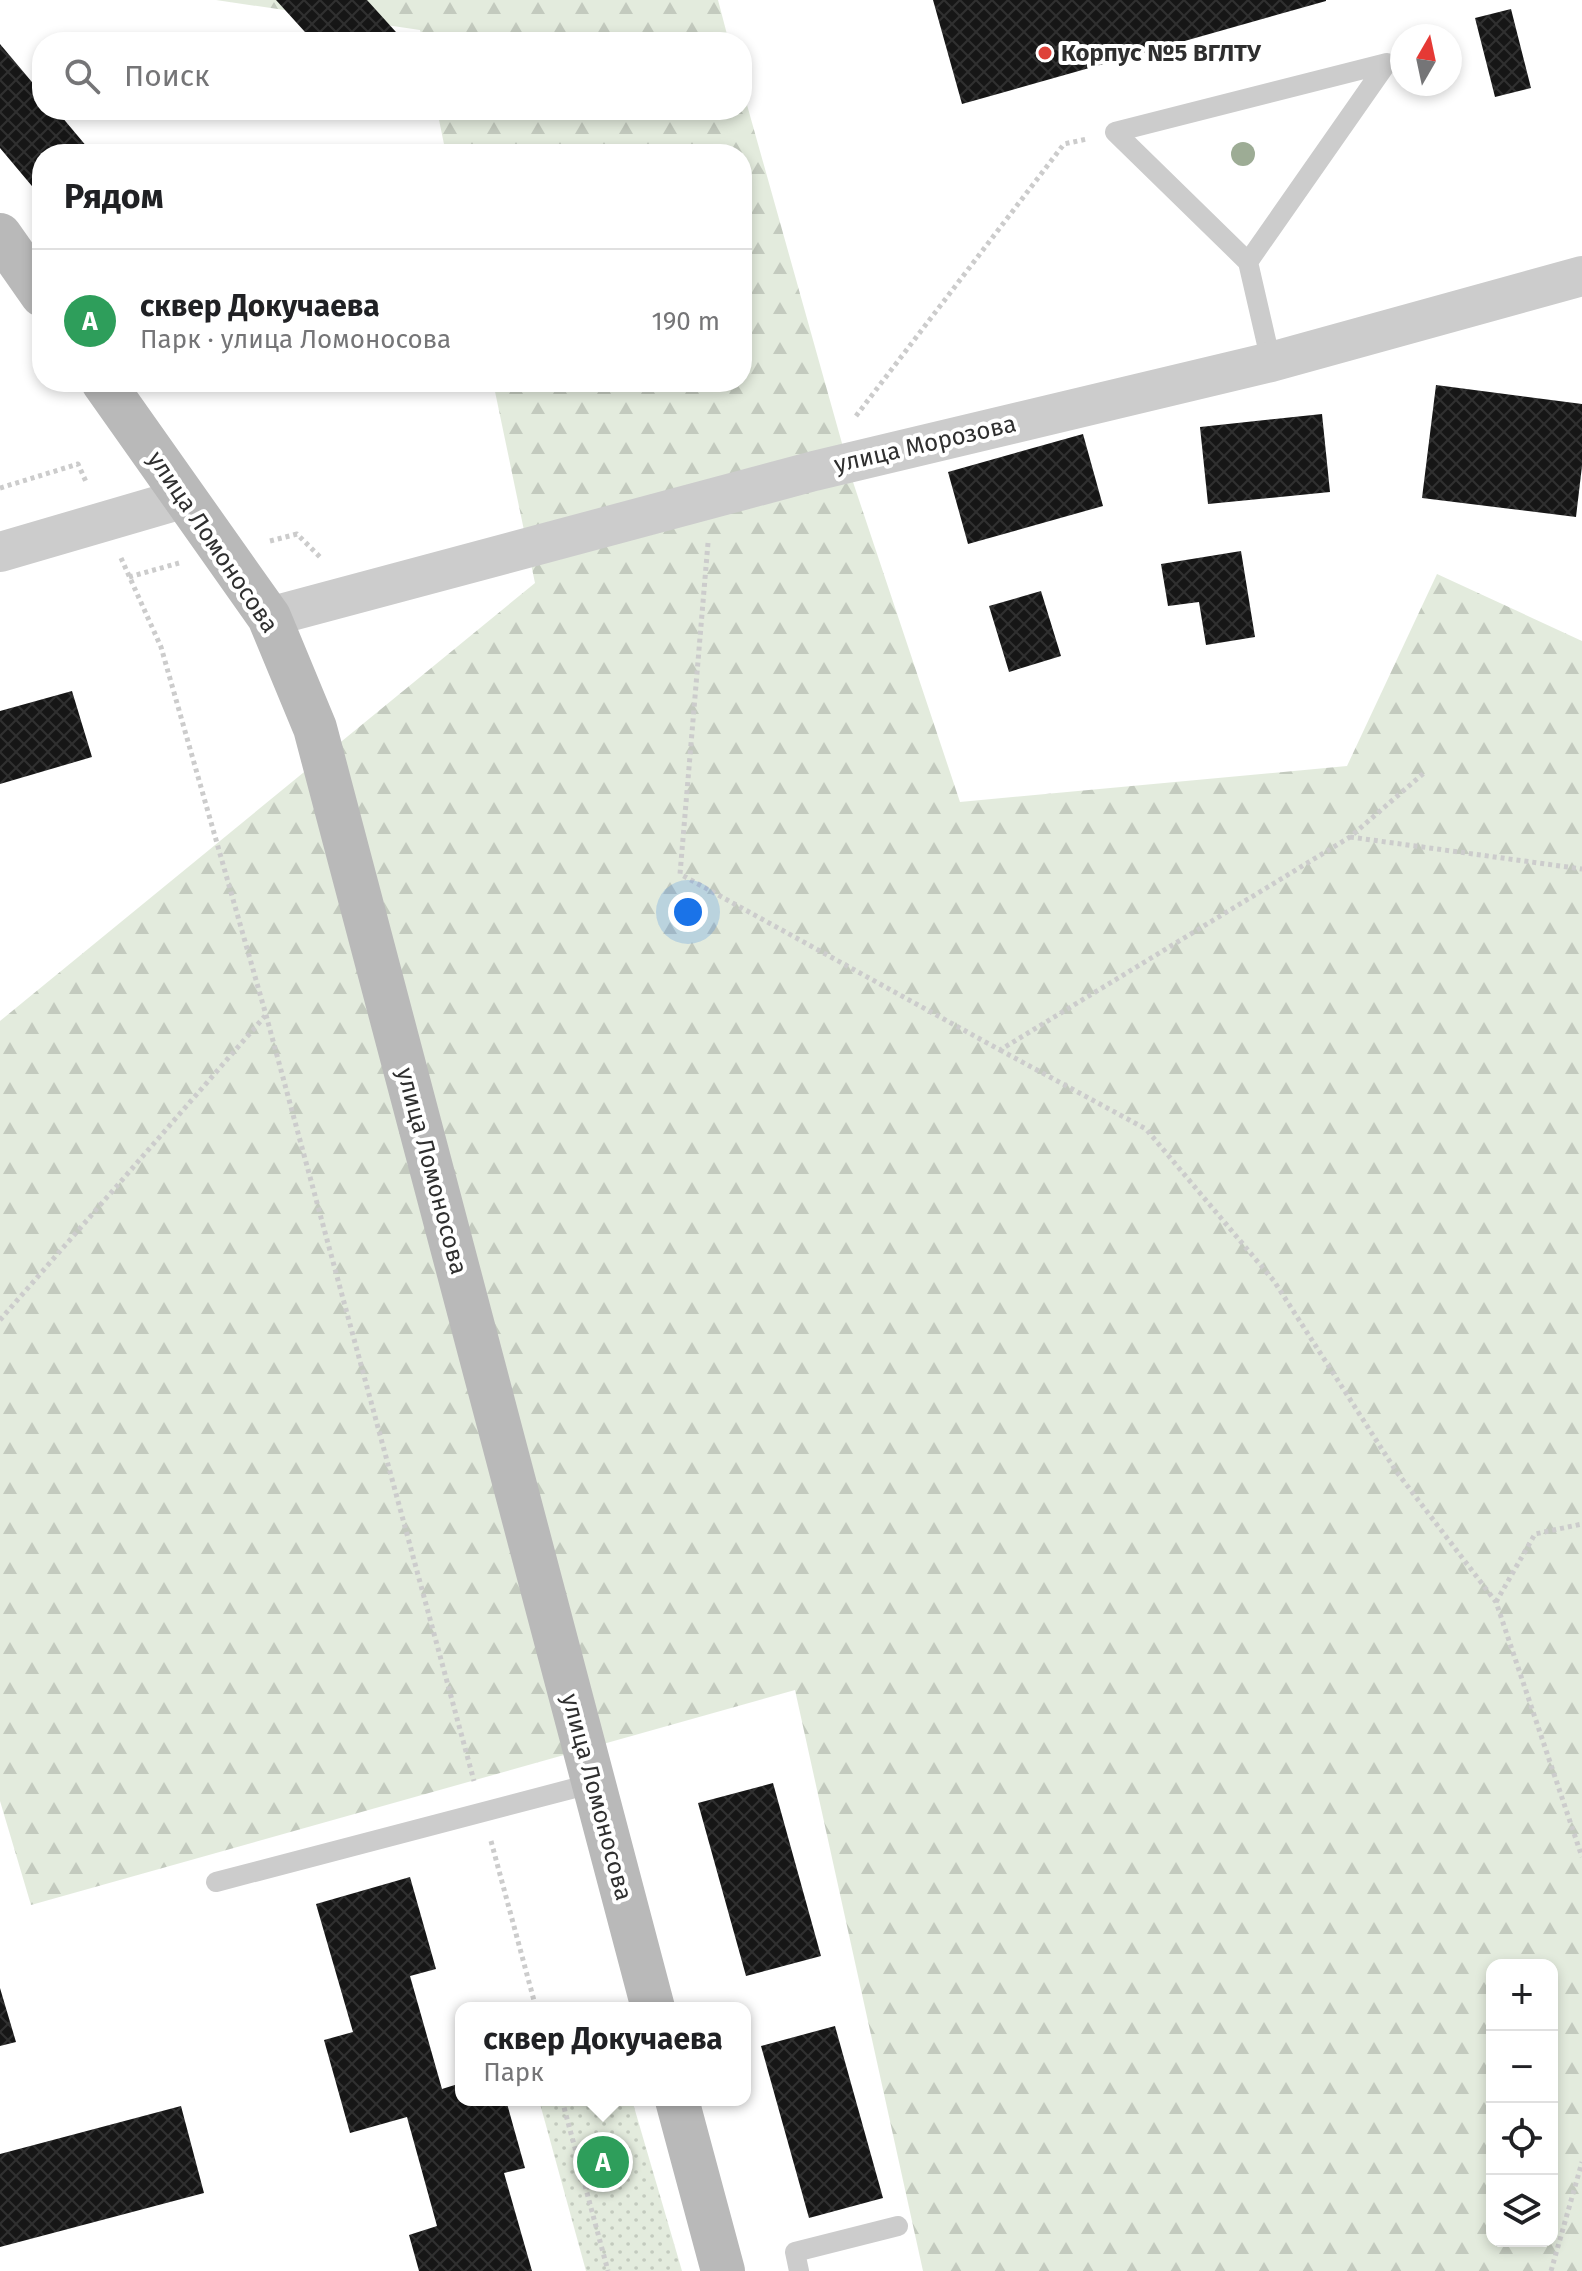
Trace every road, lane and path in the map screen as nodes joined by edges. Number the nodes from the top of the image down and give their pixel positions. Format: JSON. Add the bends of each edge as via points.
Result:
{"nodes":[{"id":1,"x":1115,"y":132,"type":"junction"},
{"id":2,"x":0,"y":235,"type":"edge"},
{"id":3,"x":1248,"y":262,"type":"junction"},
{"id":4,"x":1582,"y":276,"type":"edge"},
{"id":5,"x":32,"y":281,"type":"edge"},
{"id":6,"x":1271,"y":362,"type":"junction"},
{"id":7,"x":110,"y":392,"type":"edge"},
{"id":8,"x":814,"y":471,"type":"junction"},
{"id":9,"x":0,"y":488,"type":"edge"},
{"id":10,"x":185,"y":498,"type":"junction"},
{"id":11,"x":712,"y":498,"type":"junction"},
{"id":12,"x":104,"y":521,"type":"junction"},
{"id":13,"x":0,"y":552,"type":"edge"},
{"id":14,"x":269,"y":617,"type":"junction"},
{"id":15,"x":1425,"y":772,"type":"dead end"},
{"id":16,"x":1350,"y":837,"type":"junction"},
{"id":17,"x":1582,"y":869,"type":"edge"},
{"id":18,"x":266,"y":1015,"type":"junction"},
{"id":19,"x":1000,"y":1050,"type":"junction"},
{"id":20,"x":0,"y":1320,"type":"edge"},
{"id":21,"x":1582,"y":1524,"type":"edge"},
{"id":22,"x":1496,"y":1602,"type":"junction"},
{"id":23,"x":594,"y":1783,"type":"junction"},
{"id":24,"x":483,"y":1812,"type":"junction"},
{"id":25,"x":1582,"y":1857,"type":"edge"},
{"id":26,"x":216,"y":1882,"type":"dead end"},
{"id":27,"x":534,"y":2002,"type":"edge"},
{"id":28,"x":651,"y":2002,"type":"edge"},
{"id":29,"x":564,"y":2106,"type":"edge"},
{"id":30,"x":679,"y":2106,"type":"edge"},
{"id":31,"x":1582,"y":2162,"type":"edge"},
{"id":32,"x":898,"y":2226,"type":"dead end"},
{"id":33,"x":608,"y":2271,"type":"edge"},
{"id":34,"x":723,"y":2271,"type":"edge"},
{"id":35,"x":799,"y":2271,"type":"edge"},
{"id":36,"x":1551,"y":2271,"type":"edge"}],
"edges":[{"from":1,"to":3,"type":"lane"},
{"from":1,"to":3,"type":"lane","via":[[1387,63]]},
{"from":1,"to":8,"type":"path","via":[[1064,144]]},
{"from":2,"to":5,"type":"main road"},
{"from":3,"to":6,"type":"lane"},
{"from":4,"to":6,"type":"street","name":"улица Морозова"},
{"from":6,"to":8,"type":"street","name":"улица Морозова"},
{"from":7,"to":10,"type":"main road","name":"улица Ломоносова"},
{"from":8,"to":11,"type":"street","name":"улица Морозова"},
{"from":9,"to":12,"type":"path","via":[[78,464]]},
{"from":10,"to":12,"type":"street"},
{"from":10,"to":14,"type":"main road","name":"улица Ломоносова"},
{"from":11,"to":14,"type":"street","name":"улица Морозова"},
{"from":11,"to":19,"type":"path","via":[[680,874]]},
{"from":12,"to":13,"type":"street"},
{"from":12,"to":18,"type":"path","via":[[161,647]]},
{"from":14,"to":23,"type":"main road","name":"улица Ломоносова","via":[[315,728]]},
{"from":15,"to":16,"type":"path"},
{"from":16,"to":17,"type":"path"},
{"from":16,"to":19,"type":"path"},
{"from":18,"to":20,"type":"path"},
{"from":18,"to":24,"type":"path"},
{"from":19,"to":22,"type":"path","via":[[1146,1129],[1274,1281],[1396,1471]]},
{"from":21,"to":22,"type":"path","via":[[1535,1534]]},
{"from":22,"to":25,"type":"path"},
{"from":23,"to":24,"type":"lane"},
{"from":23,"to":28,"type":"main road","name":"улица Ломоносова"},
{"from":24,"to":26,"type":"lane"},
{"from":24,"to":27,"type":"path"},
{"from":29,"to":33,"type":"path"},
{"from":30,"to":34,"type":"main road"},
{"from":31,"to":36,"type":"path"},
{"from":32,"to":35,"type":"lane","via":[[795,2252]]}]}
